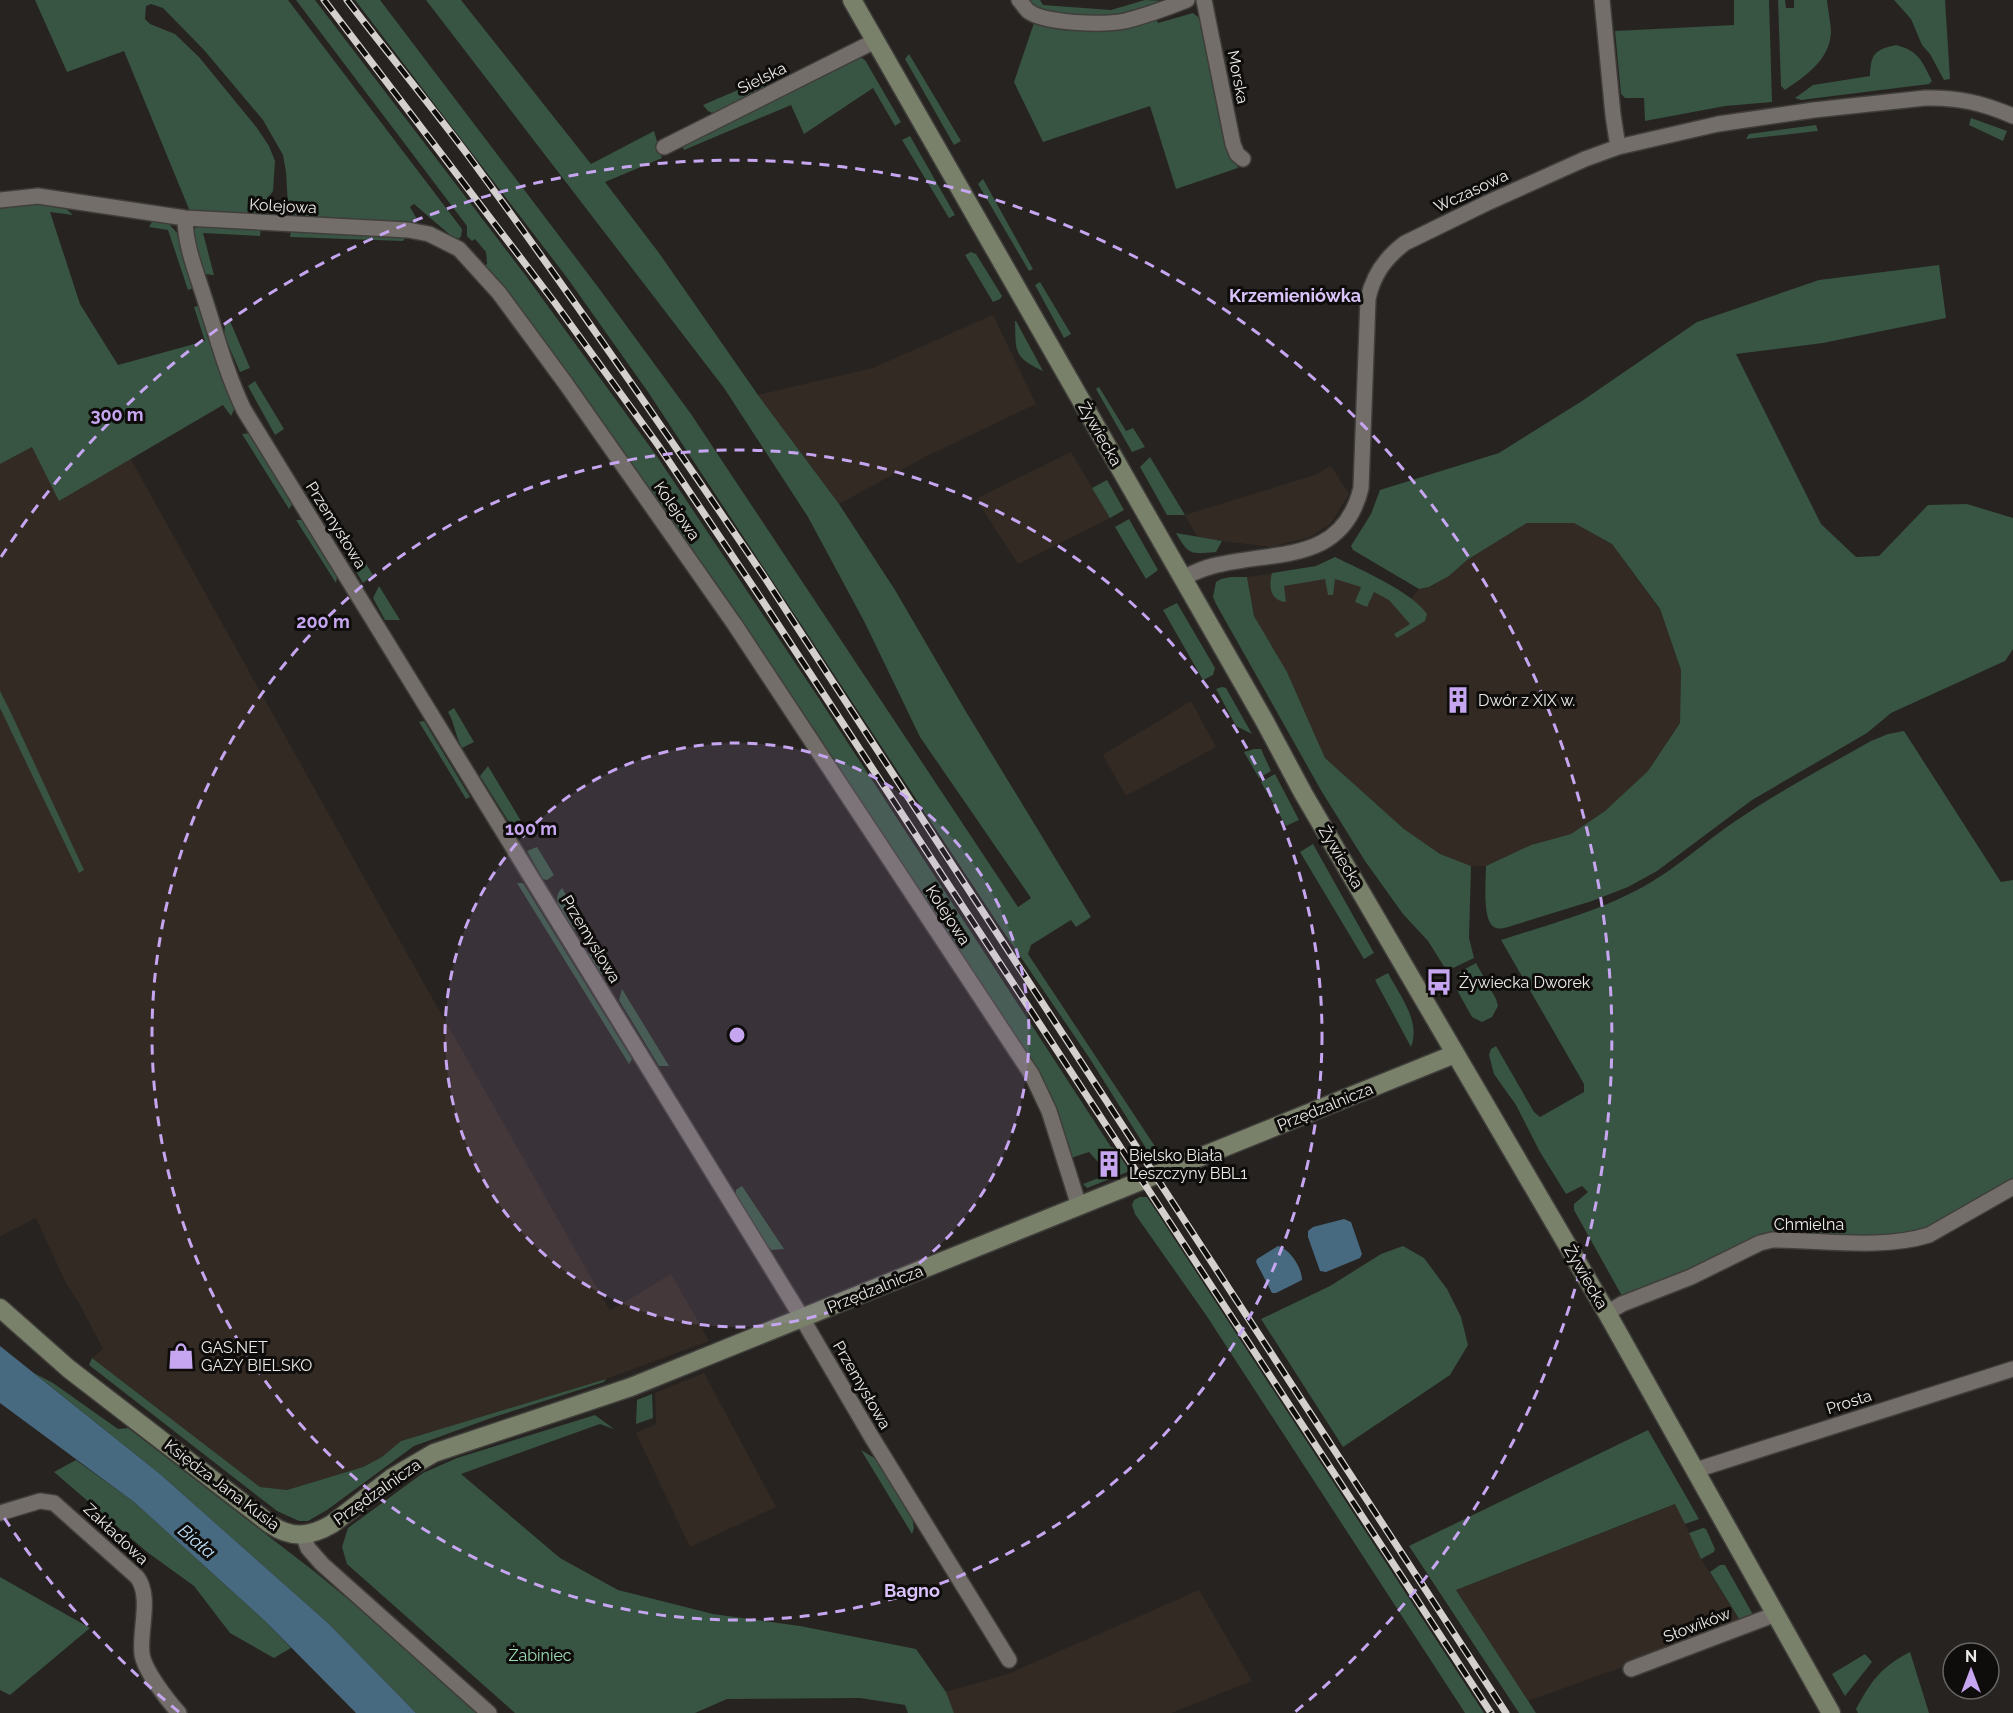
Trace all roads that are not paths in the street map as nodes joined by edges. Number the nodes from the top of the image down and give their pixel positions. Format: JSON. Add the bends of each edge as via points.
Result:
{"nodes":[{"id":1,"x":852,"y":0,"type":"edge"},
{"id":2,"x":1019,"y":0,"type":"edge"},
{"id":3,"x":1187,"y":0,"type":"edge"},
{"id":4,"x":1204,"y":0,"type":"edge"},
{"id":5,"x":1602,"y":0,"type":"edge"},
{"id":6,"x":875,"y":41,"type":"junction"},
{"id":7,"x":2013,"y":116,"type":"edge"},
{"id":8,"x":664,"y":147,"type":"dead end"},
{"id":9,"x":1618,"y":147,"type":"junction"},
{"id":10,"x":1243,"y":159,"type":"dead end"},
{"id":11,"x":0,"y":200,"type":"edge"},
{"id":12,"x":184,"y":218,"type":"junction"},
{"id":13,"x":1182,"y":578,"type":"junction"},
{"id":14,"x":1455,"y":1054,"type":"junction"},
{"id":15,"x":2013,"y":1187,"type":"edge"},
{"id":16,"x":1079,"y":1206,"type":"junction"},
{"id":17,"x":0,"y":1308,"type":"edge"},
{"id":18,"x":1607,"y":1313,"type":"junction"},
{"id":19,"x":802,"y":1318,"type":"junction"},
{"id":20,"x":2013,"y":1369,"type":"edge"},
{"id":21,"x":1696,"y":1470,"type":"junction"},
{"id":22,"x":0,"y":1513,"type":"edge"},
{"id":23,"x":303,"y":1536,"type":"junction"},
{"id":24,"x":1776,"y":1614,"type":"junction"},
{"id":25,"x":1009,"y":1660,"type":"dead end"},
{"id":26,"x":1631,"y":1670,"type":"dead end"},
{"id":27,"x":179,"y":1713,"type":"edge"},
{"id":28,"x":489,"y":1713,"type":"edge"},
{"id":29,"x":1831,"y":1713,"type":"edge"}],
"edges":[{"from":1,"to":6,"type":"main road","name":"Żywiecka"},
{"from":2,"to":3,"type":"street","via":[[1028,11],[1050,19],[1111,23]]},
{"from":4,"to":10,"type":"street","name":"Morska","via":[[1233,144]]},
{"from":5,"to":9,"type":"street"},
{"from":6,"to":8,"type":"street","name":"Sielska"},
{"from":6,"to":13,"type":"main road","name":"Żywiecka"},
{"from":7,"to":9,"type":"street","name":"Wczasowa","via":[[1959,98],[1925,98],[1718,124]]},
{"from":9,"to":13,"type":"street","name":"Wczasowa","via":[[1487,203],[1394,252],[1376,272],[1368,299],[1363,474],[1353,511],[1339,531],[1312,548],[1223,563]]},
{"from":11,"to":12,"type":"street","name":"Kolejowa","via":[[38,196]]},
{"from":12,"to":16,"type":"street","name":"Kolejowa","via":[[408,230],[429,234],[459,249],[480,270],[566,384],[735,626],[1032,1076],[1049,1111]]},
{"from":12,"to":19,"type":"street","name":"Przemysłowa","via":[[198,277],[244,410]]},
{"from":13,"to":14,"type":"main road","name":"Żywiecka"},
{"from":14,"to":16,"type":"main road","name":"Przędzalnicza"},
{"from":14,"to":18,"type":"main road","name":"Żywiecka"},
{"from":15,"to":18,"type":"street","name":"Chmielna","via":[[1929,1235],[1915,1239],[1879,1243],[1760,1243]]},
{"from":16,"to":19,"type":"main road","name":"Przędzalnicza"},
{"from":17,"to":23,"type":"main road","name":"Księdza Jana Kusia","via":[[69,1369],[270,1524],[285,1534]]},
{"from":18,"to":21,"type":"main road","name":"Żywiecka"},
{"from":19,"to":23,"type":"main road","name":"Przędzalnicza","via":[[622,1391],[434,1453],[393,1477],[332,1524]]},
{"from":19,"to":25,"type":"street","name":"Przemysłowa"},
{"from":20,"to":21,"type":"street","name":"Prosta"},
{"from":21,"to":24,"type":"main road","name":"Żywiecka"},
{"from":22,"to":27,"type":"street","name":"Zakładowa","via":[[40,1501],[54,1503],[137,1577],[144,1596],[145,1665]]},
{"from":23,"to":28,"type":"street","via":[[322,1564]]},
{"from":24,"to":26,"type":"street","name":"Słowików"},
{"from":24,"to":29,"type":"main road","name":"Żywiecka"}]}
